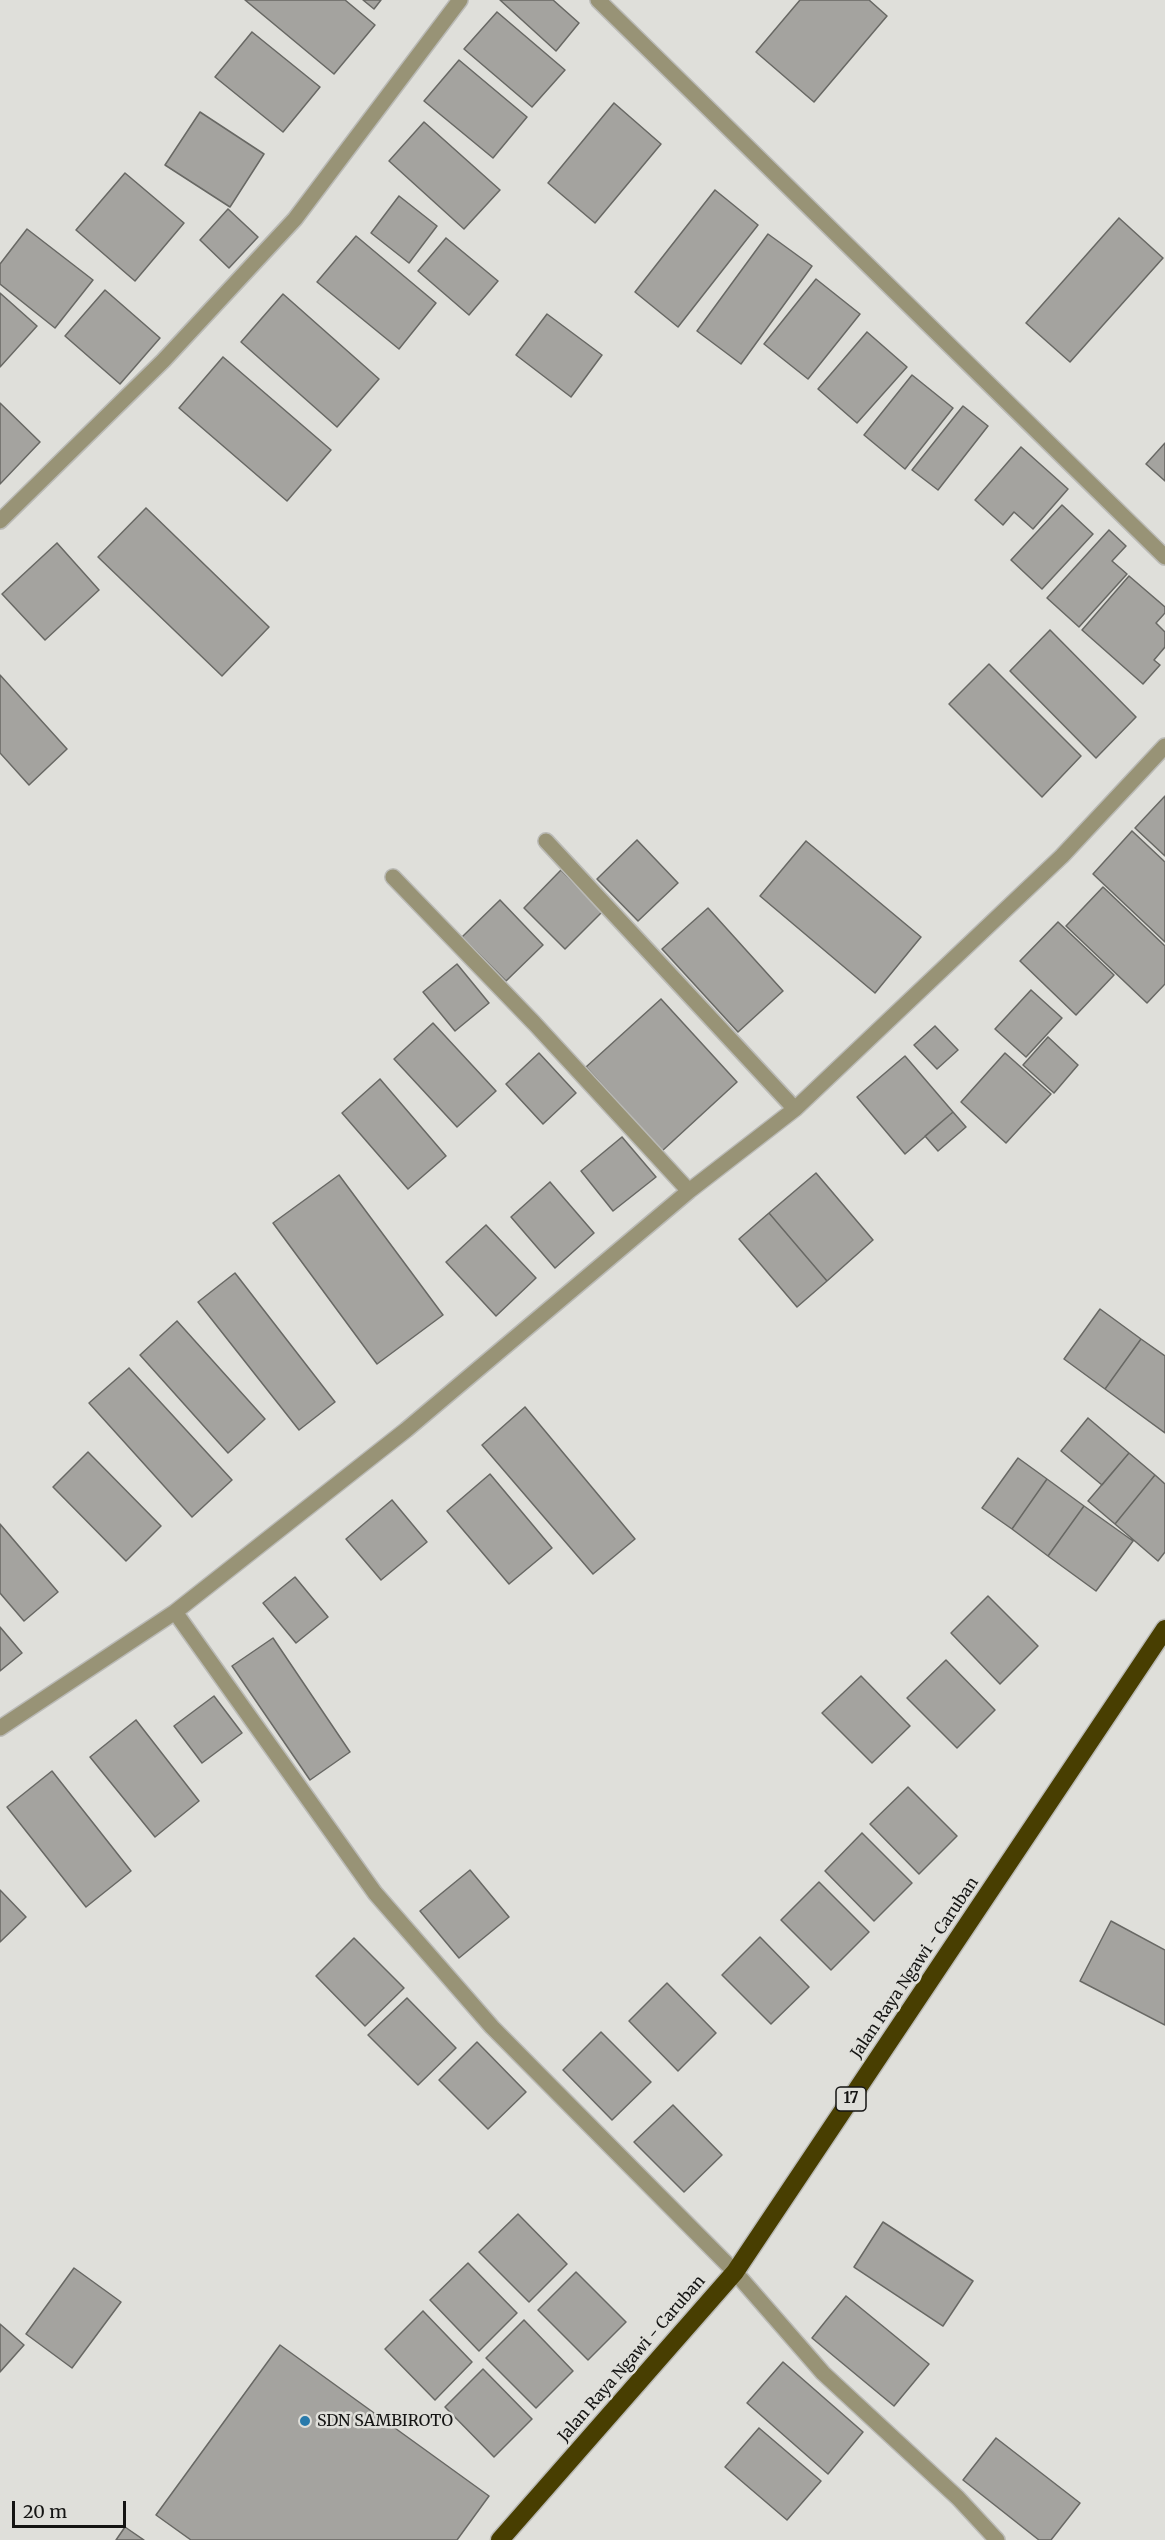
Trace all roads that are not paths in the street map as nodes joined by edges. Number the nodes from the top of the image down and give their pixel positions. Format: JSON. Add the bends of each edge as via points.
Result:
{"nodes":[{"id":1,"x":460,"y":0,"type":"edge"},
{"id":2,"x":598,"y":0,"type":"edge"},
{"id":3,"x":0,"y":521,"type":"edge"},
{"id":4,"x":1165,"y":556,"type":"edge"},
{"id":5,"x":1165,"y":746,"type":"edge"},
{"id":6,"x":546,"y":841,"type":"dead end"},
{"id":7,"x":393,"y":877,"type":"dead end"},
{"id":8,"x":795,"y":1109,"type":"junction"},
{"id":9,"x":689,"y":1191,"type":"junction"},
{"id":10,"x":175,"y":1612,"type":"junction"},
{"id":11,"x":1165,"y":1629,"type":"edge"},
{"id":12,"x":0,"y":1728,"type":"edge"},
{"id":13,"x":735,"y":2272,"type":"junction"},
{"id":14,"x":500,"y":2540,"type":"edge"},
{"id":15,"x":997,"y":2540,"type":"edge"}],
"edges":[{"from":1,"to":3,"type":"street","via":[[295,219],[163,361]]},
{"from":2,"to":4,"type":"street"},
{"from":5,"to":8,"type":"street","via":[[1062,856]]},
{"from":6,"to":8,"type":"street"},
{"from":7,"to":9,"type":"street"},
{"from":8,"to":9,"type":"street"},
{"from":9,"to":10,"type":"street","via":[[406,1430]]},
{"from":10,"to":12,"type":"street"},
{"from":10,"to":13,"type":"street","via":[[375,1893],[492,2027]]},
{"from":11,"to":13,"type":"highway","name":"Jalan Raya Ngawi - Caruban","number":"17"},
{"from":13,"to":14,"type":"highway","name":"Jalan Raya Ngawi - Caruban","number":"17"},
{"from":13,"to":15,"type":"street","via":[[823,2373],[958,2498]]}]}
